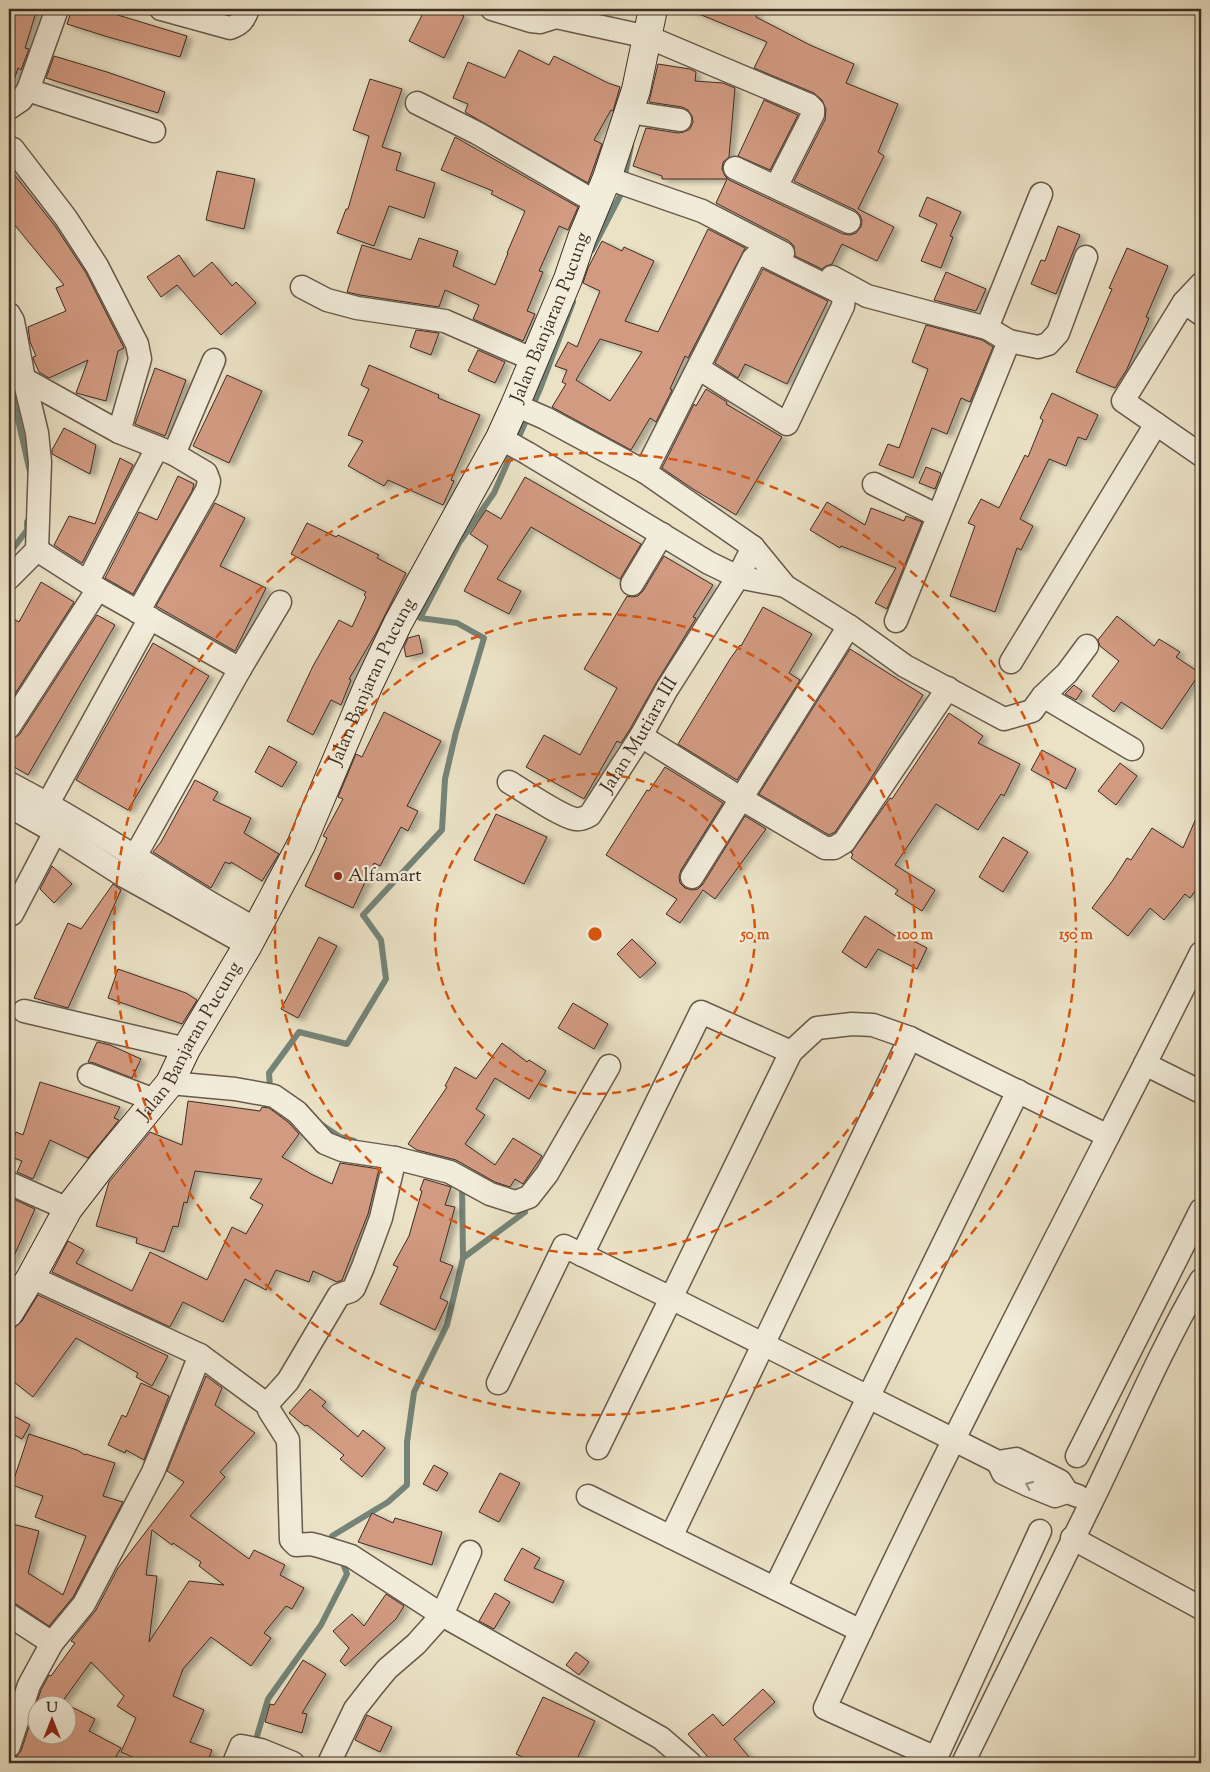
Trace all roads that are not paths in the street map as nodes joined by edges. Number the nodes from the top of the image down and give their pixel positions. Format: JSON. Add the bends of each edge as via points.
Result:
{"nodes":[{"id":1,"x":57,"y":9,"type":"edge"},
{"id":2,"x":161,"y":9,"type":"edge"},
{"id":3,"x":248,"y":9,"type":"edge"},
{"id":4,"x":492,"y":9,"type":"edge"},
{"id":5,"x":653,"y":9,"type":"edge"},
{"id":6,"x":552,"y":13,"type":"edge"},
{"id":7,"x":656,"y":40,"type":"junction"},
{"id":8,"x":28,"y":90,"type":"junction"},
{"id":9,"x":417,"y":103,"type":"dead end"},
{"id":10,"x":9,"y":108,"type":"edge"},
{"id":11,"x":637,"y":113,"type":"junction"},
{"id":12,"x":680,"y":120,"type":"dead end"},
{"id":13,"x":154,"y":131,"type":"dead end"},
{"id":14,"x":9,"y":148,"type":"edge"},
{"id":15,"x":735,"y":168,"type":"dead end"},
{"id":16,"x":617,"y":182,"type":"junction"},
{"id":17,"x":776,"y":187,"type":"junction"},
{"id":18,"x":1041,"y":194,"type":"dead end"},
{"id":19,"x":597,"y":203,"type":"junction"},
{"id":20,"x":849,"y":222,"type":"dead end"},
{"id":21,"x":1086,"y":257,"type":"dead end"},
{"id":22,"x":1201,"y":284,"type":"edge"},
{"id":23,"x":302,"y":287,"type":"dead end"},
{"id":24,"x":1192,"y":308,"type":"edge"},
{"id":25,"x":9,"y":314,"type":"edge"},
{"id":26,"x":987,"y":328,"type":"junction"},
{"id":27,"x":1009,"y":340,"type":"junction"},
{"id":28,"x":214,"y":360,"type":"dead end"},
{"id":29,"x":534,"y":360,"type":"junction"},
{"id":30,"x":698,"y":368,"type":"junction"},
{"id":31,"x":24,"y":379,"type":"junction"},
{"id":32,"x":518,"y":406,"type":"junction"},
{"id":33,"x":1156,"y":424,"type":"junction"},
{"id":34,"x":119,"y":432,"type":"junction"},
{"id":35,"x":512,"y":444,"type":"junction"},
{"id":36,"x":166,"y":451,"type":"junction"},
{"id":37,"x":1201,"y":454,"type":"edge"},
{"id":38,"x":644,"y":472,"type":"junction"},
{"id":39,"x":874,"y":484,"type":"dead end"},
{"id":40,"x":938,"y":516,"type":"junction"},
{"id":41,"x":662,"y":534,"type":"junction"},
{"id":42,"x":753,"y":547,"type":"junction"},
{"id":43,"x":37,"y":550,"type":"junction"},
{"id":44,"x":738,"y":577,"type":"junction"},
{"id":45,"x":9,"y":578,"type":"edge"},
{"id":46,"x":632,"y":584,"type":"dead end"},
{"id":47,"x":93,"y":585,"type":"junction"},
{"id":48,"x":785,"y":586,"type":"junction"},
{"id":49,"x":280,"y":602,"type":"dead end"},
{"id":50,"x":144,"y":615,"type":"junction"},
{"id":51,"x":896,"y":621,"type":"dead end"},
{"id":52,"x":850,"y":626,"type":"junction"},
{"id":53,"x":1087,"y":646,"type":"dead end"},
{"id":54,"x":1011,"y":662,"type":"dead end"},
{"id":55,"x":240,"y":669,"type":"junction"},
{"id":56,"x":948,"y":688,"type":"junction"},
{"id":57,"x":1043,"y":696,"type":"junction"},
{"id":58,"x":9,"y":727,"type":"edge"},
{"id":59,"x":641,"y":736,"type":"junction"},
{"id":60,"x":1132,"y":749,"type":"dead end"},
{"id":61,"x":510,"y":782,"type":"dead end"},
{"id":62,"x":9,"y":783,"type":"edge"},
{"id":63,"x":742,"y":799,"type":"junction"},
{"id":64,"x":9,"y":806,"type":"edge"},
{"id":65,"x":47,"y":819,"type":"junction"},
{"id":66,"x":135,"y":856,"type":"junction"},
{"id":67,"x":124,"y":876,"type":"junction"},
{"id":68,"x":692,"y":877,"type":"dead end"},
{"id":69,"x":12,"y":914,"type":"dead end"},
{"id":70,"x":252,"y":937,"type":"junction"},
{"id":71,"x":1201,"y":953,"type":"edge"},
{"id":72,"x":24,"y":1011,"type":"dead end"},
{"id":73,"x":910,"y":1038,"type":"junction"},
{"id":74,"x":186,"y":1049,"type":"junction"},
{"id":75,"x":791,"y":1052,"type":"junction"},
{"id":76,"x":1145,"y":1064,"type":"junction"},
{"id":77,"x":609,"y":1066,"type":"dead end"},
{"id":78,"x":89,"y":1075,"type":"dead end"},
{"id":79,"x":1018,"y":1091,"type":"junction"},
{"id":80,"x":163,"y":1092,"type":"junction"},
{"id":81,"x":1201,"y":1092,"type":"edge"},
{"id":82,"x":1108,"y":1136,"type":"junction"},
{"id":83,"x":395,"y":1158,"type":"junction"},
{"id":84,"x":9,"y":1183,"type":"edge"},
{"id":85,"x":68,"y":1209,"type":"junction"},
{"id":86,"x":1201,"y":1210,"type":"edge"},
{"id":87,"x":582,"y":1255,"type":"junction"},
{"id":88,"x":31,"y":1277,"type":"junction"},
{"id":89,"x":1201,"y":1280,"type":"edge"},
{"id":90,"x":672,"y":1298,"type":"junction"},
{"id":91,"x":1193,"y":1310,"type":"edge"},
{"id":92,"x":9,"y":1313,"type":"edge"},
{"id":93,"x":763,"y":1345,"type":"junction"},
{"id":94,"x":200,"y":1355,"type":"junction"},
{"id":95,"x":498,"y":1383,"type":"dead end"},
{"id":96,"x":869,"y":1397,"type":"junction"},
{"id":97,"x":269,"y":1406,"type":"junction"},
{"id":98,"x":954,"y":1440,"type":"junction"},
{"id":99,"x":598,"y":1448,"type":"dead end"},
{"id":100,"x":1077,"y":1456,"type":"dead end"},
{"id":101,"x":588,"y":1496,"type":"dead end"},
{"id":102,"x":1092,"y":1501,"type":"junction"},
{"id":103,"x":1040,"y":1531,"type":"dead end"},
{"id":104,"x":671,"y":1537,"type":"junction"},
{"id":105,"x":1072,"y":1538,"type":"junction"},
{"id":106,"x":470,"y":1552,"type":"dead end"},
{"id":107,"x":775,"y":1588,"type":"junction"},
{"id":108,"x":1201,"y":1608,"type":"edge"},
{"id":109,"x":9,"y":1615,"type":"edge"},
{"id":110,"x":442,"y":1615,"type":"junction"},
{"id":111,"x":861,"y":1631,"type":"junction"},
{"id":112,"x":52,"y":1643,"type":"junction"},
{"id":113,"x":9,"y":1746,"type":"edge"},
{"id":114,"x":246,"y":1753,"type":"edge"},
{"id":115,"x":293,"y":1763,"type":"edge"},
{"id":116,"x":329,"y":1763,"type":"edge"},
{"id":117,"x":690,"y":1763,"type":"edge"},
{"id":118,"x":963,"y":1763,"type":"edge"}],
"edges":[{"from":1,"to":8,"type":"street"},
{"from":2,"to":3,"type":"street","via":[[230,28],[240,24]]},
{"from":4,"to":6,"type":"street","via":[[540,22]]},
{"from":5,"to":7,"type":"street","name":"Jalan Banjaran Pucung"},
{"from":6,"to":7,"type":"street"},
{"from":7,"to":11,"type":"street","name":"Jalan Banjaran Pucung"},
{"from":7,"to":17,"type":"street","via":[[813,109]]},
{"from":8,"to":10,"type":"street"},
{"from":8,"to":13,"type":"street"},
{"from":9,"to":19,"type":"street","via":[[477,133]]},
{"from":11,"to":12,"type":"street"},
{"from":11,"to":16,"type":"street","name":"Jalan Banjaran Pucung"},
{"from":14,"to":34,"type":"street","via":[[66,218],[97,266],[137,344],[140,359]]},
{"from":15,"to":17,"type":"street"},
{"from":16,"to":19,"type":"street","name":"Jalan Banjaran Pucung"},
{"from":16,"to":26,"type":"street","via":[[702,211],[867,296]]},
{"from":17,"to":20,"type":"street"},
{"from":18,"to":26,"type":"street"},
{"from":19,"to":29,"type":"street","name":"Jalan Banjaran Pucung"},
{"from":21,"to":27,"type":"street","via":[[1058,333],[1048,344],[1038,346]]},
{"from":22,"to":24,"type":"street"},
{"from":23,"to":29,"type":"street","via":[[327,300],[357,308],[445,321]]},
{"from":24,"to":33,"type":"street","via":[[1123,402]]},
{"from":25,"to":31,"type":"street","via":[[14,321]]},
{"from":26,"to":27,"type":"street"},
{"from":27,"to":40,"type":"street"},
{"from":28,"to":36,"type":"street"},
{"from":29,"to":32,"type":"street","name":"Jalan Banjaran Pucung"},
{"from":30,"to":30,"type":"street","via":[[787,424],[844,299],[839,292],[766,256],[757,255]]},
{"from":30,"to":38,"type":"street"},
{"from":31,"to":34,"type":"street"},
{"from":31,"to":43,"type":"street","via":[[37,433],[40,462]]},
{"from":32,"to":35,"type":"street","name":"Jalan Banjaran Pucung"},
{"from":32,"to":38,"type":"street"},
{"from":33,"to":37,"type":"street"},
{"from":33,"to":54,"type":"street"},
{"from":34,"to":36,"type":"street"},
{"from":35,"to":41,"type":"street"},
{"from":35,"to":70,"type":"street","name":"Jalan Banjaran Pucung","via":[[398,623],[301,844]]},
{"from":36,"to":47,"type":"street"},
{"from":36,"to":50,"type":"street","via":[[206,474],[209,480],[207,490]]},
{"from":38,"to":42,"type":"street"},
{"from":39,"to":40,"type":"street"},
{"from":40,"to":51,"type":"street"},
{"from":41,"to":44,"type":"street"},
{"from":41,"to":46,"type":"street"},
{"from":42,"to":44,"type":"street","name":"Jalan Mutiara III"},
{"from":42,"to":48,"type":"street"},
{"from":43,"to":45,"type":"street"},
{"from":43,"to":47,"type":"street"},
{"from":44,"to":48,"type":"street"},
{"from":44,"to":59,"type":"street","name":"Jalan Mutiara III","via":[[666,689]]},
{"from":47,"to":50,"type":"street"},
{"from":47,"to":58,"type":"street"},
{"from":48,"to":52,"type":"street"},
{"from":49,"to":55,"type":"street"},
{"from":50,"to":55,"type":"street"},
{"from":50,"to":65,"type":"street"},
{"from":52,"to":56,"type":"street","via":[[906,666]]},
{"from":52,"to":63,"type":"street"},
{"from":53,"to":57,"type":"street","via":[[1067,673]]},
{"from":55,"to":66,"type":"street"},
{"from":56,"to":57,"type":"street","via":[[1004,719],[1032,711]]},
{"from":56,"to":63,"type":"street","via":[[844,842],[834,848],[825,848]]},
{"from":57,"to":60,"type":"street"},
{"from":59,"to":61,"type":"street","name":"Jalan Mutiara III","via":[[590,816],[583,819],[563,814]]},
{"from":59,"to":63,"type":"street"},
{"from":62,"to":65,"type":"street"},
{"from":63,"to":68,"type":"street"},
{"from":64,"to":65,"type":"street"},
{"from":65,"to":66,"type":"street"},
{"from":65,"to":67,"type":"street"},
{"from":65,"to":69,"type":"street"},
{"from":66,"to":67,"type":"street"},
{"from":66,"to":70,"type":"street","via":[[211,904]]},
{"from":67,"to":70,"type":"street"},
{"from":70,"to":74,"type":"street","name":"Jalan Banjaran Pucung"},
{"from":71,"to":76,"type":"street"},
{"from":72,"to":74,"type":"street"},
{"from":73,"to":75,"type":"street","via":[[872,1025],[817,1028]]},
{"from":73,"to":79,"type":"street"},
{"from":73,"to":93,"type":"street"},
{"from":74,"to":80,"type":"street","name":"Jalan Banjaran Pucung"},
{"from":75,"to":87,"type":"street","via":[[701,1012]]},
{"from":75,"to":90,"type":"street"},
{"from":76,"to":81,"type":"street"},
{"from":76,"to":82,"type":"street"},
{"from":77,"to":83,"type":"street","via":[[547,1174],[529,1197],[515,1202],[490,1194],[450,1172]]},
{"from":78,"to":80,"type":"street"},
{"from":79,"to":82,"type":"street"},
{"from":79,"to":96,"type":"street"},
{"from":80,"to":83,"type":"street","via":[[235,1089],[274,1096],[297,1112],[325,1143],[342,1150]]},
{"from":80,"to":85,"type":"street","name":"Jalan Banjaran Pucung"},
{"from":82,"to":98,"type":"street"},
{"from":83,"to":97,"type":"street","via":[[381,1218],[354,1288],[339,1295],[288,1382]]},
{"from":84,"to":85,"type":"street"},
{"from":85,"to":88,"type":"street","name":"Jalan Banjaran Pucung"},
{"from":86,"to":100,"type":"street"},
{"from":87,"to":90,"type":"street"},
{"from":87,"to":95,"type":"street","via":[[564,1246]]},
{"from":88,"to":92,"type":"street","name":"Jalan Banjaran Pucung"},
{"from":88,"to":94,"type":"street"},
{"from":89,"to":91,"type":"street"},
{"from":90,"to":93,"type":"street"},
{"from":90,"to":99,"type":"street"},
{"from":91,"to":102,"type":"street","via":[[1135,1407]]},
{"from":93,"to":96,"type":"street"},
{"from":93,"to":104,"type":"street"},
{"from":94,"to":97,"type":"street"},
{"from":94,"to":112,"type":"street","via":[[153,1472],[84,1604]]},
{"from":96,"to":98,"type":"street"},
{"from":96,"to":107,"type":"street"},
{"from":97,"to":110,"type":"street","via":[[288,1440],[291,1540],[296,1545],[311,1544],[351,1556]]},
{"from":98,"to":102,"type":"street","via":[[998,1462],[1003,1473],[1028,1485],[1055,1496],[1068,1492]]},
{"from":98,"to":111,"type":"street"},
{"from":101,"to":104,"type":"street"},
{"from":102,"to":105,"type":"street"},
{"from":103,"to":111,"type":"street","via":[[936,1758],[825,1708]]},
{"from":104,"to":107,"type":"street"},
{"from":105,"to":108,"type":"street"},
{"from":105,"to":118,"type":"street"},
{"from":106,"to":110,"type":"street"},
{"from":107,"to":111,"type":"street"},
{"from":109,"to":112,"type":"street"},
{"from":110,"to":116,"type":"street","via":[[388,1669],[355,1709]]},
{"from":110,"to":117,"type":"street","via":[[661,1738]]},
{"from":112,"to":113,"type":"street","via":[[29,1685]]},
{"from":114,"to":115,"type":"street"}]}
